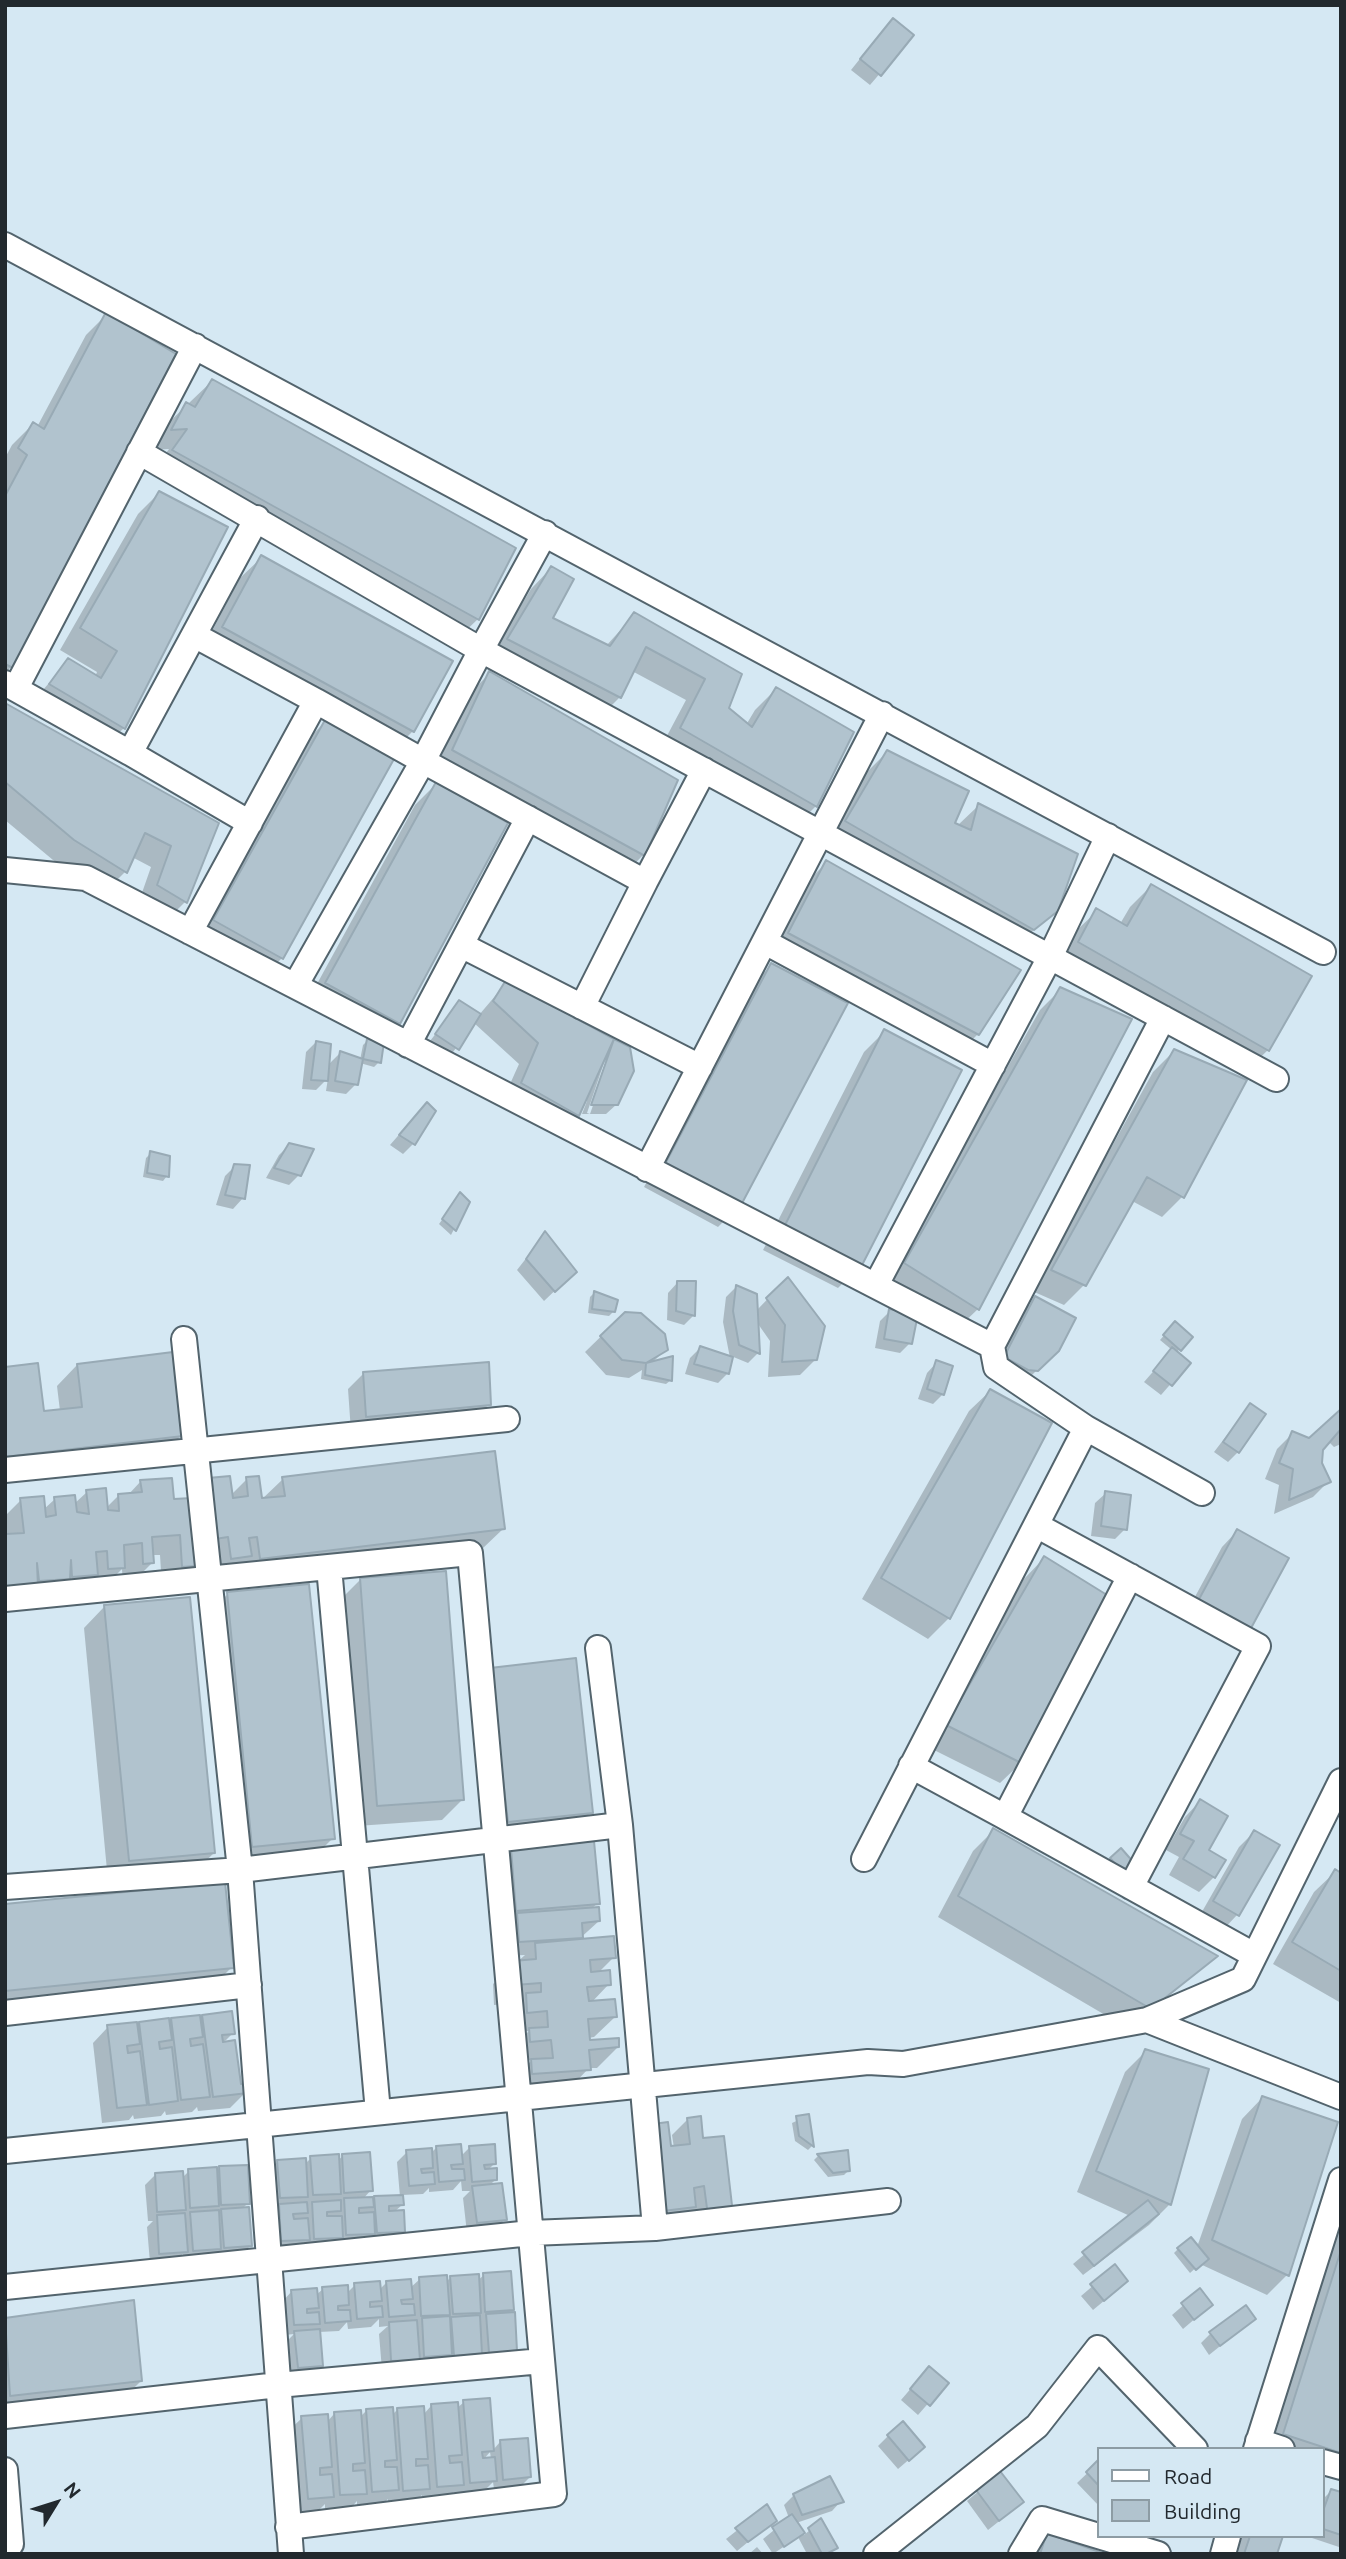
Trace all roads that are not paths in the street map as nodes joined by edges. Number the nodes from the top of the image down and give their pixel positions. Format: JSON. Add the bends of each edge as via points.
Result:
{"nodes":[{"id":1,"x":5,"y":245,"type":"edge"},
{"id":2,"x":195,"y":346,"type":"junction"},
{"id":3,"x":139,"y":452,"type":"junction"},
{"id":4,"x":257,"y":518,"type":"junction"},
{"id":5,"x":545,"y":533,"type":"junction"},
{"id":6,"x":194,"y":635,"type":"junction"},
{"id":7,"x":481,"y":650,"type":"junction"},
{"id":8,"x":10,"y":685,"type":"edge"},
{"id":9,"x":316,"y":701,"type":"junction"},
{"id":10,"x":882,"y":714,"type":"junction"},
{"id":11,"x":130,"y":753,"type":"junction"},
{"id":12,"x":423,"y":761,"type":"junction"},
{"id":13,"x":704,"y":770,"type":"junction"},
{"id":14,"x":528,"y":818,"type":"junction"},
{"id":15,"x":250,"y":823,"type":"junction"},
{"id":16,"x":821,"y":833,"type":"junction"},
{"id":17,"x":1108,"y":836,"type":"junction"},
{"id":18,"x":5,"y":870,"type":"edge"},
{"id":19,"x":645,"y":882,"type":"junction"},
{"id":20,"x":190,"y":932,"type":"junction"},
{"id":21,"x":765,"y":942,"type":"junction"},
{"id":22,"x":461,"y":945,"type":"junction"},
{"id":23,"x":1323,"y":952,"type":"dead end"},
{"id":24,"x":1050,"y":957,"type":"junction"},
{"id":25,"x":295,"y":986,"type":"junction"},
{"id":26,"x":582,"y":1007,"type":"junction"},
{"id":27,"x":1163,"y":1018,"type":"junction"},
{"id":28,"x":408,"y":1045,"type":"junction"},
{"id":29,"x":993,"y":1065,"type":"junction"},
{"id":30,"x":700,"y":1067,"type":"junction"},
{"id":31,"x":1276,"y":1079,"type":"dead end"},
{"id":32,"x":647,"y":1168,"type":"junction"},
{"id":33,"x":876,"y":1285,"type":"junction"},
{"id":34,"x":184,"y":1339,"type":"dead end"},
{"id":35,"x":992,"y":1346,"type":"junction"},
{"id":36,"x":507,"y":1419,"type":"dead end"},
{"id":37,"x":1086,"y":1429,"type":"junction"},
{"id":38,"x":195,"y":1451,"type":"junction"},
{"id":39,"x":5,"y":1469,"type":"edge"},
{"id":40,"x":1202,"y":1493,"type":"dead end"},
{"id":41,"x":1036,"y":1525,"type":"junction"},
{"id":42,"x":329,"y":1567,"type":"junction"},
{"id":43,"x":1130,"y":1576,"type":"junction"},
{"id":44,"x":208,"y":1578,"type":"junction"},
{"id":45,"x":5,"y":1599,"type":"edge"},
{"id":46,"x":598,"y":1648,"type":"dead end"},
{"id":47,"x":911,"y":1766,"type":"junction"},
{"id":48,"x":1341,"y":1781,"type":"edge"},
{"id":49,"x":1005,"y":1817,"type":"junction"},
{"id":50,"x":621,"y":1825,"type":"junction"},
{"id":51,"x":495,"y":1840,"type":"junction"},
{"id":52,"x":355,"y":1856,"type":"junction"},
{"id":53,"x":864,"y":1858,"type":"dead end"},
{"id":54,"x":240,"y":1870,"type":"junction"},
{"id":55,"x":5,"y":1887,"type":"edge"},
{"id":56,"x":1131,"y":1887,"type":"junction"},
{"id":57,"x":1254,"y":1955,"type":"junction"},
{"id":58,"x":249,"y":1985,"type":"junction"},
{"id":59,"x":5,"y":2013,"type":"edge"},
{"id":60,"x":1147,"y":2020,"type":"junction"},
{"id":61,"x":644,"y":2085,"type":"junction"},
{"id":62,"x":1341,"y":2097,"type":"edge"},
{"id":63,"x":518,"y":2098,"type":"junction"},
{"id":64,"x":378,"y":2112,"type":"junction"},
{"id":65,"x":259,"y":2124,"type":"junction"},
{"id":66,"x":5,"y":2151,"type":"edge"},
{"id":67,"x":1341,"y":2180,"type":"edge"},
{"id":68,"x":888,"y":2201,"type":"dead end"},
{"id":69,"x":655,"y":2228,"type":"junction"},
{"id":70,"x":531,"y":2233,"type":"junction"},
{"id":71,"x":269,"y":2261,"type":"junction"},
{"id":72,"x":5,"y":2287,"type":"edge"},
{"id":73,"x":542,"y":2361,"type":"junction"},
{"id":74,"x":278,"y":2385,"type":"junction"},
{"id":75,"x":5,"y":2416,"type":"edge"},
{"id":76,"x":1257,"y":2445,"type":"edge"},
{"id":77,"x":1193,"y":2447,"type":"edge"},
{"id":78,"x":5,"y":2470,"type":"edge"},
{"id":79,"x":288,"y":2527,"type":"junction"},
{"id":80,"x":1098,"y":2536,"type":"edge"},
{"id":81,"x":1105,"y":2538,"type":"edge"},
{"id":82,"x":11,"y":2544,"type":"dead end"},
{"id":83,"x":291,"y":2554,"type":"edge"},
{"id":84,"x":876,"y":2554,"type":"edge"},
{"id":85,"x":1021,"y":2554,"type":"edge"},
{"id":86,"x":1158,"y":2554,"type":"edge"}],
"edges":[{"from":1,"to":2,"type":"street"},
{"from":2,"to":3,"type":"street"},
{"from":2,"to":5,"type":"street"},
{"from":3,"to":4,"type":"street"},
{"from":3,"to":8,"type":"street"},
{"from":4,"to":6,"type":"street"},
{"from":4,"to":7,"type":"street"},
{"from":5,"to":7,"type":"street"},
{"from":5,"to":10,"type":"street"},
{"from":6,"to":9,"type":"street"},
{"from":6,"to":11,"type":"street"},
{"from":7,"to":12,"type":"street"},
{"from":7,"to":13,"type":"street"},
{"from":8,"to":11,"type":"street"},
{"from":9,"to":12,"type":"street"},
{"from":9,"to":15,"type":"street"},
{"from":10,"to":16,"type":"street"},
{"from":10,"to":17,"type":"street"},
{"from":11,"to":15,"type":"street"},
{"from":12,"to":14,"type":"street"},
{"from":12,"to":25,"type":"street"},
{"from":13,"to":16,"type":"street"},
{"from":13,"to":19,"type":"street"},
{"from":14,"to":19,"type":"street"},
{"from":14,"to":22,"type":"street"},
{"from":15,"to":20,"type":"street"},
{"from":16,"to":21,"type":"street"},
{"from":16,"to":24,"type":"street"},
{"from":17,"to":23,"type":"street"},
{"from":17,"to":24,"type":"street"},
{"from":18,"to":20,"type":"street","via":[[86,878]]},
{"from":19,"to":26,"type":"street"},
{"from":20,"to":25,"type":"street"},
{"from":21,"to":29,"type":"street"},
{"from":21,"to":30,"type":"street"},
{"from":22,"to":26,"type":"street"},
{"from":22,"to":28,"type":"street"},
{"from":24,"to":27,"type":"street"},
{"from":24,"to":29,"type":"street"},
{"from":25,"to":28,"type":"street"},
{"from":26,"to":30,"type":"street"},
{"from":27,"to":31,"type":"street"},
{"from":27,"to":35,"type":"street"},
{"from":28,"to":32,"type":"street"},
{"from":29,"to":33,"type":"street"},
{"from":30,"to":32,"type":"street"},
{"from":32,"to":33,"type":"street"},
{"from":33,"to":35,"type":"street"},
{"from":34,"to":38,"type":"street"},
{"from":35,"to":37,"type":"street","via":[[996,1367]]},
{"from":36,"to":38,"type":"street"},
{"from":37,"to":40,"type":"street"},
{"from":37,"to":41,"type":"street"},
{"from":38,"to":39,"type":"street"},
{"from":38,"to":44,"type":"street"},
{"from":41,"to":43,"type":"street"},
{"from":41,"to":47,"type":"street"},
{"from":42,"to":44,"type":"street"},
{"from":42,"to":51,"type":"street","via":[[470,1553]]},
{"from":42,"to":52,"type":"street"},
{"from":43,"to":49,"type":"street"},
{"from":43,"to":56,"type":"street","via":[[1258,1646]]},
{"from":44,"to":45,"type":"street"},
{"from":44,"to":54,"type":"street"},
{"from":46,"to":50,"type":"street"},
{"from":47,"to":49,"type":"street"},
{"from":47,"to":53,"type":"street"},
{"from":48,"to":57,"type":"street"},
{"from":49,"to":56,"type":"street"},
{"from":50,"to":51,"type":"street"},
{"from":50,"to":61,"type":"street"},
{"from":51,"to":52,"type":"street"},
{"from":51,"to":63,"type":"street"},
{"from":52,"to":54,"type":"street"},
{"from":52,"to":64,"type":"street"},
{"from":54,"to":55,"type":"street"},
{"from":54,"to":58,"type":"street"},
{"from":56,"to":57,"type":"street"},
{"from":57,"to":60,"type":"street","via":[[1243,1979]]},
{"from":58,"to":59,"type":"street"},
{"from":58,"to":65,"type":"street"},
{"from":60,"to":61,"type":"street","via":[[903,2064],[868,2062]]},
{"from":60,"to":62,"type":"street"},
{"from":61,"to":63,"type":"street"},
{"from":61,"to":69,"type":"street"},
{"from":63,"to":64,"type":"street"},
{"from":63,"to":70,"type":"street"},
{"from":64,"to":65,"type":"street"},
{"from":65,"to":66,"type":"street"},
{"from":65,"to":71,"type":"street"},
{"from":67,"to":76,"type":"street"},
{"from":68,"to":69,"type":"street"},
{"from":69,"to":70,"type":"street"},
{"from":70,"to":71,"type":"street"},
{"from":70,"to":73,"type":"street"},
{"from":71,"to":72,"type":"street"},
{"from":71,"to":74,"type":"street"},
{"from":73,"to":74,"type":"street"},
{"from":73,"to":79,"type":"street","via":[[554,2494]]},
{"from":74,"to":75,"type":"street"},
{"from":74,"to":79,"type":"street"},
{"from":77,"to":84,"type":"street","via":[[1098,2348],[1037,2426]]},
{"from":78,"to":82,"type":"street"},
{"from":79,"to":83,"type":"street"},
{"from":80,"to":85,"type":"street","via":[[1042,2519]]},
{"from":81,"to":86,"type":"street"}]}
